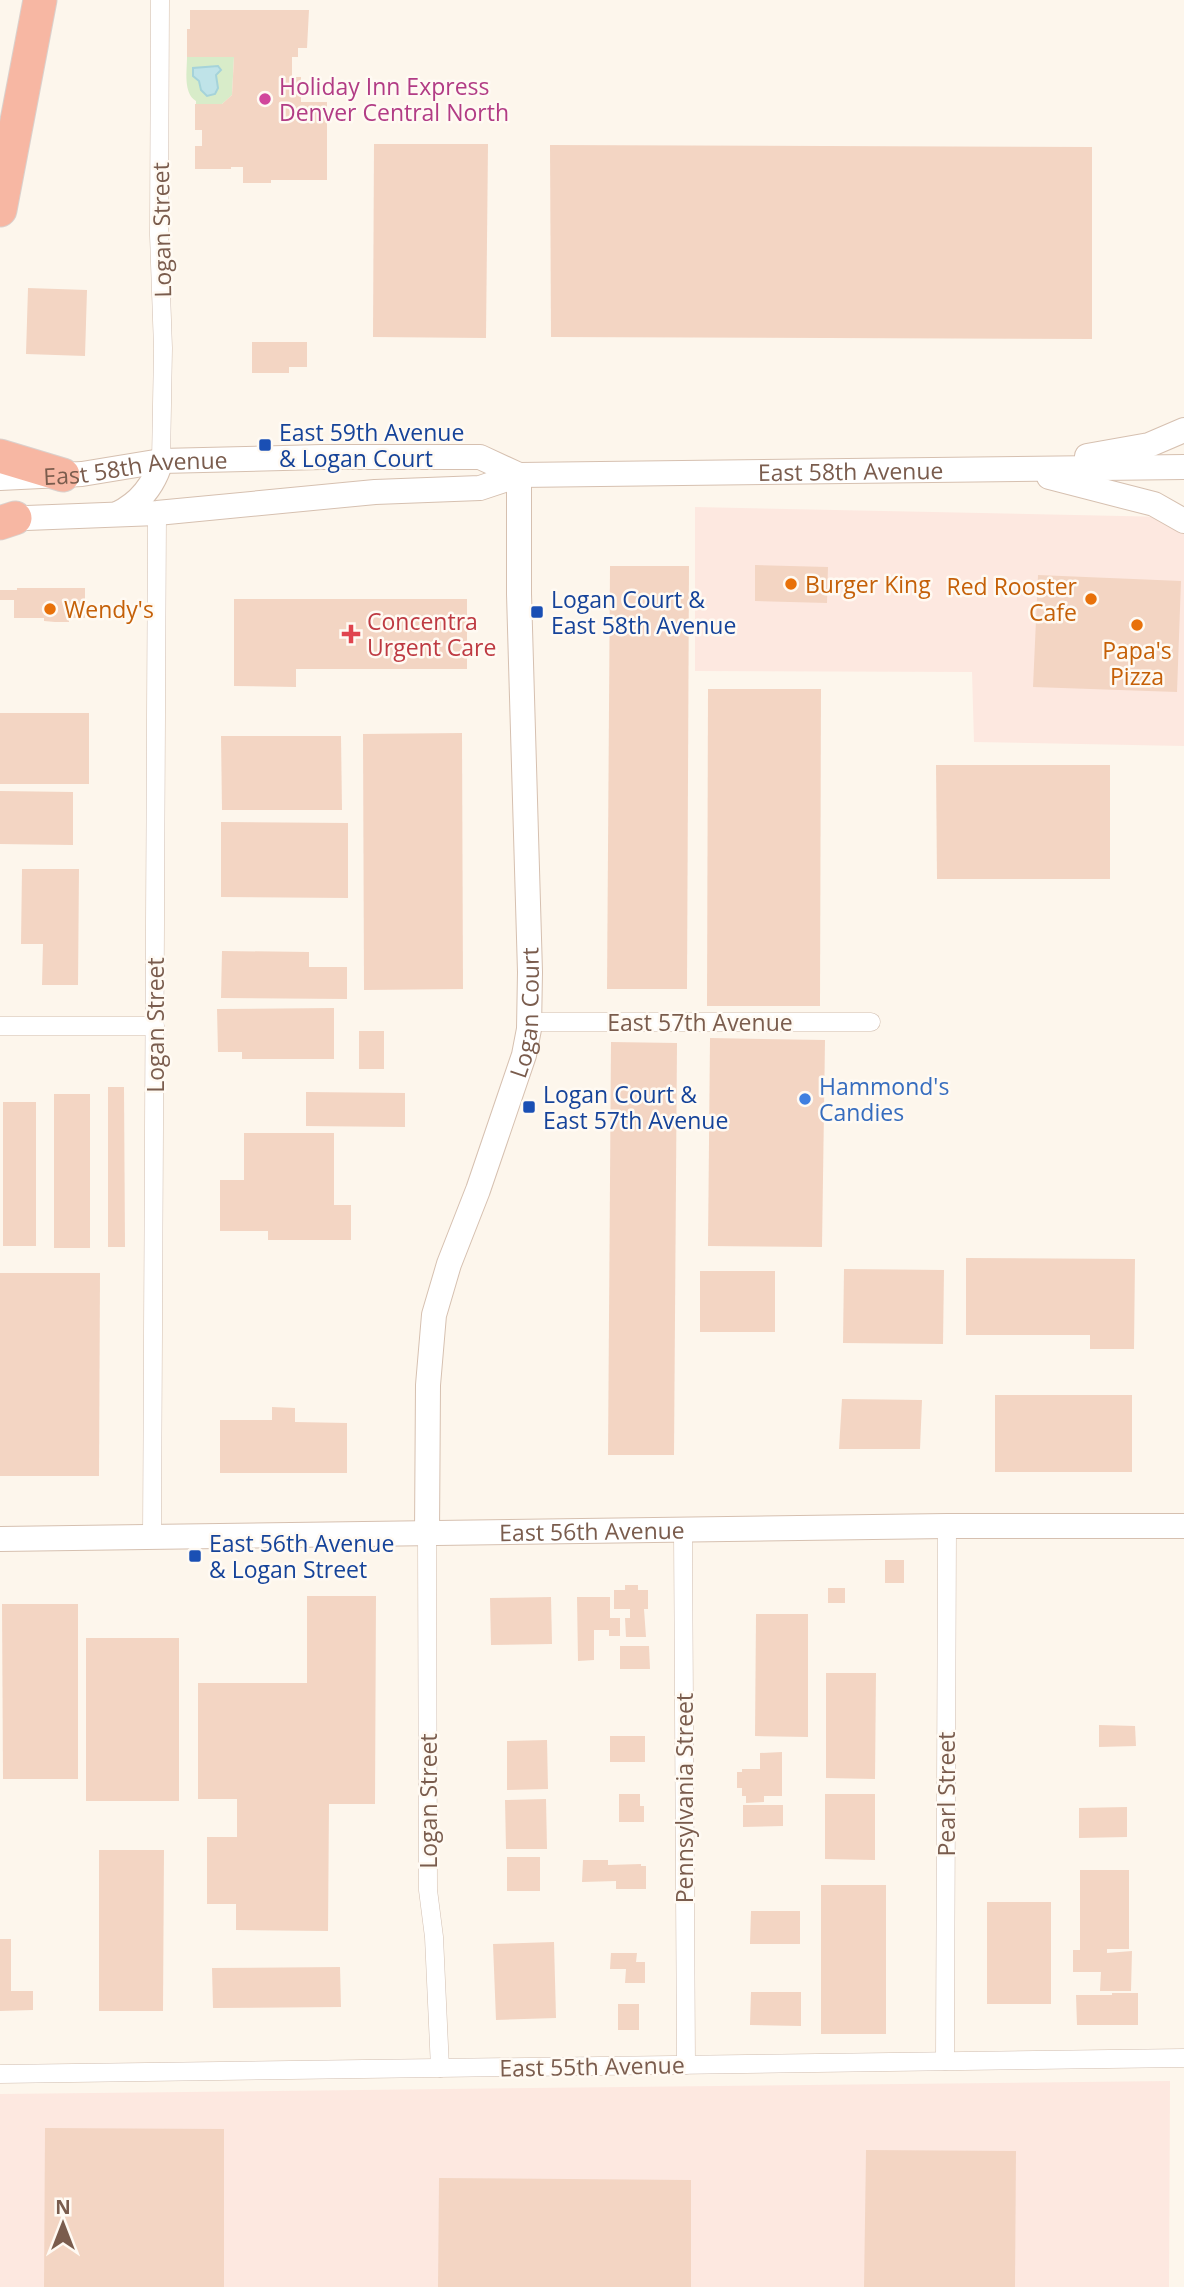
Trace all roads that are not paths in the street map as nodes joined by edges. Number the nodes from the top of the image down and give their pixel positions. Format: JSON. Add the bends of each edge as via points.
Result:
{"nodes":[{"id":1,"x":40,"y":0,"type":"edge"},
{"id":2,"x":160,"y":0,"type":"edge"},
{"id":3,"x":0,"y":209,"type":"edge"},
{"id":4,"x":1184,"y":430,"type":"edge"},
{"id":5,"x":0,"y":456,"type":"edge"},
{"id":6,"x":161,"y":461,"type":"junction"},
{"id":7,"x":1184,"y":467,"type":"edge"},
{"id":8,"x":1017,"y":469,"type":"junction"},
{"id":9,"x":63,"y":475,"type":"junction"},
{"id":10,"x":519,"y":475,"type":"junction"},
{"id":11,"x":0,"y":478,"type":"edge"},
{"id":12,"x":157,"y":513,"type":"junction"},
{"id":13,"x":117,"y":514,"type":"junction"},
{"id":14,"x":5,"y":520,"type":"edge"},
{"id":15,"x":1184,"y":521,"type":"edge"},
{"id":16,"x":529,"y":1021,"type":"junction"},
{"id":17,"x":871,"y":1022,"type":"dead end"},
{"id":18,"x":0,"y":1026,"type":"edge"},
{"id":19,"x":155,"y":1026,"type":"junction"},
{"id":20,"x":947,"y":1526,"type":"junction"},
{"id":21,"x":1184,"y":1526,"type":"edge"},
{"id":22,"x":683,"y":1531,"type":"junction"},
{"id":23,"x":427,"y":1534,"type":"junction"},
{"id":24,"x":152,"y":1538,"type":"junction"},
{"id":25,"x":0,"y":1539,"type":"edge"},
{"id":26,"x":1184,"y":2058,"type":"edge"},
{"id":27,"x":944,"y":2061,"type":"junction"},
{"id":28,"x":686,"y":2065,"type":"junction"},
{"id":29,"x":440,"y":2068,"type":"junction"},
{"id":30,"x":0,"y":2074,"type":"edge"}],
"edges":[{"from":1,"to":3,"type":"highway"},
{"from":2,"to":6,"type":"street","name":"Logan Street"},
{"from":4,"to":8,"type":"street","via":[[1149,444]]},
{"from":5,"to":9,"type":"highway"},
{"from":6,"to":9,"type":"street","name":"East 58th Avenue"},
{"from":6,"to":10,"type":"street","name":"East 58th Avenue","via":[[480,457]]},
{"from":6,"to":13,"type":"street","via":[[147,490]]},
{"from":7,"to":8,"type":"street","name":"East 58th Avenue"},
{"from":8,"to":10,"type":"street","name":"East 58th Avenue"},
{"from":8,"to":15,"type":"street","via":[[1154,504]]},
{"from":9,"to":11,"type":"street","name":"East 58th Avenue"},
{"from":10,"to":12,"type":"street","name":"East 58th Avenue","via":[[480,488],[375,492]]},
{"from":10,"to":16,"type":"street","name":"Logan Court"},
{"from":12,"to":13,"type":"street","name":"East 58th Avenue"},
{"from":12,"to":19,"type":"street","name":"Logan Street"},
{"from":13,"to":14,"type":"street","name":"East 58th Avenue"},
{"from":16,"to":17,"type":"street","name":"East 57th Avenue"},
{"from":16,"to":23,"type":"street","name":"Logan Court","via":[[511,1098],[434,1315],[428,1385]]},
{"from":18,"to":19,"type":"street"},
{"from":19,"to":24,"type":"street","name":"Logan Street"},
{"from":20,"to":21,"type":"street","name":"East 56th Avenue"},
{"from":20,"to":22,"type":"street","name":"East 56th Avenue"},
{"from":20,"to":27,"type":"street","name":"Pearl Street"},
{"from":22,"to":23,"type":"street","name":"East 56th Avenue"},
{"from":22,"to":28,"type":"street","name":"Pennsylvania Street"},
{"from":23,"to":24,"type":"street","name":"East 56th Avenue"},
{"from":23,"to":29,"type":"street","name":"Logan Street","via":[[428,1890]]},
{"from":24,"to":25,"type":"street","name":"East 56th Avenue"},
{"from":26,"to":27,"type":"street","name":"East 55th Avenue"},
{"from":27,"to":28,"type":"street","name":"East 55th Avenue"},
{"from":28,"to":29,"type":"street","name":"East 55th Avenue"},
{"from":29,"to":30,"type":"street","name":"East 55th Avenue"}]}
